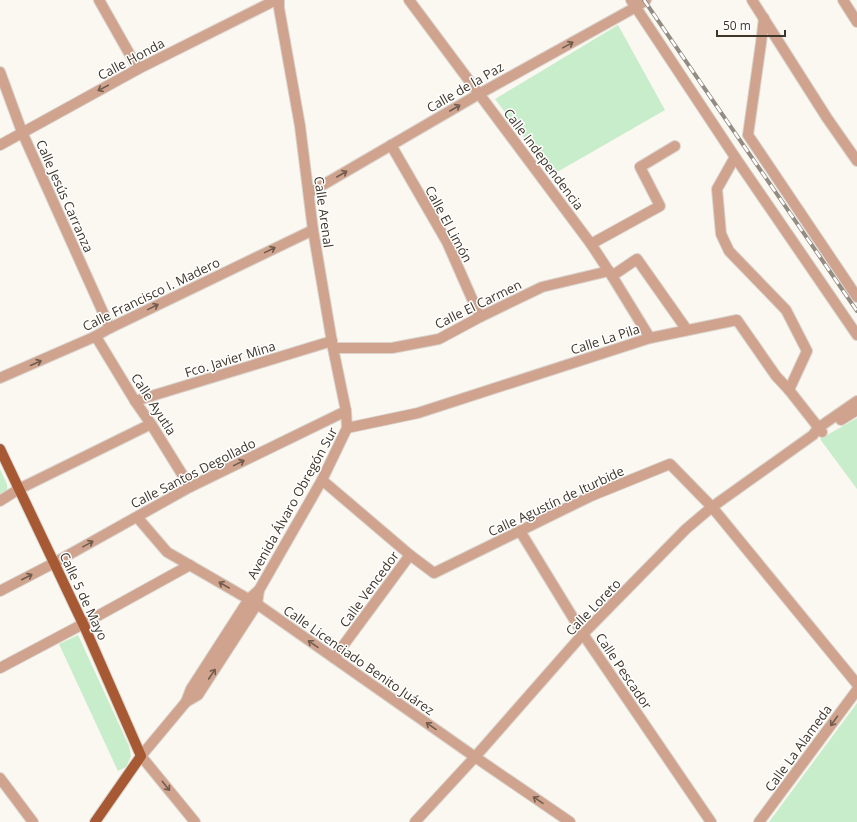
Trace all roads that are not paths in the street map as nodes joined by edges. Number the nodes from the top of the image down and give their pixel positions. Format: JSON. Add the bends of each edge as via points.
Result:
{"nodes":[{"id":1,"x":99,"y":0,"type":"edge"},
{"id":2,"x":277,"y":0,"type":"edge"},
{"id":3,"x":409,"y":0,"type":"edge"},
{"id":4,"x":646,"y":0,"type":"edge"},
{"id":5,"x":752,"y":0,"type":"edge"},
{"id":6,"x":843,"y":0,"type":"edge"},
{"id":7,"x":634,"y":4,"type":"edge"},
{"id":8,"x":764,"y":18,"type":"junction"},
{"id":9,"x":857,"y":22,"type":"edge"},
{"id":10,"x":138,"y":69,"type":"junction"},
{"id":11,"x":0,"y":72,"type":"edge"},
{"id":12,"x":479,"y":94,"type":"junction"},
{"id":13,"x":22,"y":132,"type":"junction"},
{"id":14,"x":0,"y":145,"type":"edge"},
{"id":15,"x":391,"y":145,"type":"junction"},
{"id":16,"x":675,"y":146,"type":"dead end"},
{"id":17,"x":735,"y":158,"type":"junction"},
{"id":18,"x":857,"y":161,"type":"edge"},
{"id":19,"x":308,"y":193,"type":"junction"},
{"id":20,"x":313,"y":230,"type":"junction"},
{"id":21,"x":591,"y":244,"type":"junction"},
{"id":22,"x":611,"y":273,"type":"junction"},
{"id":23,"x":857,"y":297,"type":"edge"},
{"id":24,"x":480,"y":317,"type":"junction"},
{"id":25,"x":110,"y":328,"type":"junction"},
{"id":26,"x":687,"y":330,"type":"junction"},
{"id":27,"x":857,"y":335,"type":"edge"},
{"id":28,"x":94,"y":337,"type":"junction"},
{"id":29,"x":650,"y":338,"type":"junction"},
{"id":30,"x":332,"y":344,"type":"junction"},
{"id":31,"x":0,"y":378,"type":"edge"},
{"id":32,"x":789,"y":390,"type":"junction"},
{"id":33,"x":136,"y":401,"type":"junction"},
{"id":34,"x":857,"y":401,"type":"edge"},
{"id":35,"x":857,"y":410,"type":"edge"},
{"id":36,"x":346,"y":411,"type":"junction"},
{"id":37,"x":151,"y":424,"type":"junction"},
{"id":38,"x":347,"y":428,"type":"junction"},
{"id":39,"x":818,"y":432,"type":"junction"},
{"id":40,"x":0,"y":449,"type":"edge"},
{"id":41,"x":322,"y":480,"type":"junction"},
{"id":42,"x":190,"y":487,"type":"junction"},
{"id":43,"x":19,"y":489,"type":"junction"},
{"id":44,"x":0,"y":501,"type":"edge"},
{"id":45,"x":712,"y":507,"type":"junction"},
{"id":46,"x":137,"y":517,"type":"junction"},
{"id":47,"x":520,"y":531,"type":"junction"},
{"id":48,"x":410,"y":555,"type":"junction"},
{"id":49,"x":54,"y":563,"type":"junction"},
{"id":50,"x":190,"y":565,"type":"junction"},
{"id":51,"x":0,"y":590,"type":"edge"},
{"id":52,"x":253,"y":602,"type":"junction"},
{"id":53,"x":83,"y":624,"type":"junction"},
{"id":54,"x":584,"y":634,"type":"junction"},
{"id":55,"x":334,"y":658,"type":"junction"},
{"id":56,"x":0,"y":668,"type":"edge"},
{"id":57,"x":857,"y":684,"type":"edge"},
{"id":58,"x":857,"y":690,"type":"edge"},
{"id":59,"x":141,"y":756,"type":"junction"},
{"id":60,"x":475,"y":757,"type":"junction"},
{"id":61,"x":0,"y":778,"type":"edge"},
{"id":62,"x":33,"y":822,"type":"edge"},
{"id":63,"x":95,"y":822,"type":"edge"},
{"id":64,"x":195,"y":822,"type":"edge"},
{"id":65,"x":414,"y":822,"type":"edge"},
{"id":66,"x":570,"y":822,"type":"edge"},
{"id":67,"x":711,"y":822,"type":"edge"},
{"id":68,"x":759,"y":822,"type":"edge"}],
"edges":[{"from":1,"to":10,"type":"street"},
{"from":2,"to":10,"type":"street","name":"Calle Honda"},
{"from":2,"to":19,"type":"street","name":"Calle Arenal","via":[[300,126]]},
{"from":3,"to":12,"type":"street","name":"Calle Independencia"},
{"from":4,"to":7,"type":"street","name":"Calle de la Paz"},
{"from":5,"to":8,"type":"street"},
{"from":6,"to":9,"type":"street"},
{"from":12,"to":7,"type":"street","name":"Calle de la Paz","one_way":true},
{"from":7,"to":17,"type":"street"},
{"from":8,"to":18,"type":"street"},
{"from":8,"to":23,"type":"street","via":[[748,136]]},
{"from":10,"to":13,"type":"street","name":"Calle Honda","one_way":true},
{"from":11,"to":13,"type":"street","name":"Calle Jesús Carranza"},
{"from":15,"to":12,"type":"street","name":"Calle de la Paz","one_way":true},
{"from":12,"to":21,"type":"street","name":"Calle Independencia"},
{"from":13,"to":14,"type":"street","name":"Calle Honda"},
{"from":13,"to":25,"type":"street","name":"Calle Jesús Carranza"},
{"from":19,"to":15,"type":"street","name":"Calle de la Paz","one_way":true},
{"from":15,"to":24,"type":"street","name":"Calle El Limón","via":[[447,242]]},
{"from":16,"to":21,"type":"street","via":[[640,167],[660,206]]},
{"from":17,"to":27,"type":"street"},
{"from":17,"to":32,"type":"street","via":[[717,189],[721,234],[729,251],[786,310],[807,351]]},
{"from":19,"to":20,"type":"street","name":"Calle Arenal"},
{"from":25,"to":20,"type":"street","name":"Calle Francisco I. Madero","one_way":true},
{"from":20,"to":30,"type":"street","name":"Calle Arenal"},
{"from":21,"to":22,"type":"street","name":"Calle Independencia"},
{"from":22,"to":24,"type":"street","name":"Calle El Carmen","via":[[542,287]]},
{"from":22,"to":26,"type":"street","via":[[637,259]]},
{"from":22,"to":29,"type":"street","name":"Calle Independencia"},
{"from":24,"to":30,"type":"street","name":"Calle El Carmen","via":[[439,339],[392,348]]},
{"from":25,"to":28,"type":"street","name":"Calle Francisco I. Madero"},
{"from":26,"to":29,"type":"street","name":"Calle La Pila"},
{"from":26,"to":32,"type":"street","name":"Calle La Pila","via":[[737,320],[776,376]]},
{"from":31,"to":28,"type":"street","name":"Calle Francisco I. Madero","one_way":true},
{"from":28,"to":33,"type":"street","name":"Calle Ayutla"},
{"from":29,"to":38,"type":"street","name":"Calle La Pila","via":[[418,413]]},
{"from":30,"to":33,"type":"street","name":"Fco. Javier Mina"},
{"from":30,"to":36,"type":"street","name":"Calle Arenal"},
{"from":32,"to":39,"type":"street","name":"Calle La Pila"},
{"from":33,"to":37,"type":"street","name":"Calle Ayutla"},
{"from":34,"to":39,"type":"street","name":"Calle Loreto"},
{"from":35,"to":39,"type":"street","name":"Calle Loreto"},
{"from":36,"to":38,"type":"street","name":"Calle Arenal"},
{"from":42,"to":36,"type":"street","name":"Calle Santos Degollado","one_way":true},
{"from":37,"to":42,"type":"street","name":"Calle Ayutla"},
{"from":37,"to":43,"type":"street"},
{"from":38,"to":41,"type":"street","name":"Avenida Álvaro Obregón Sur"},
{"from":39,"to":45,"type":"street","name":"Calle Loreto"},
{"from":40,"to":43,"type":"main road","name":"Calle 5 de Mayo"},
{"from":41,"to":48,"type":"street","name":"Calle Agustín de Iturbide"},
{"from":41,"to":52,"type":"street","name":"Avenida Álvaro Obregón Sur"},
{"from":42,"to":46,"type":"street","name":"Calle Santos Degollado"},
{"from":43,"to":44,"type":"street"},
{"from":43,"to":49,"type":"main road","name":"Calle 5 de Mayo"},
{"from":45,"to":47,"type":"street","name":"Calle Agustín de Iturbide","via":[[670,464],[591,496]]},
{"from":45,"to":54,"type":"street","name":"Calle Loreto","via":[[686,529]]},
{"from":45,"to":57,"type":"street","name":"Calle Agustín de Iturbide"},
{"from":49,"to":46,"type":"street","name":"Calle Santos Degollado","one_way":true},
{"from":46,"to":50,"type":"street","name":"Calle Licenciado Benito Juárez","via":[[167,552]]},
{"from":47,"to":48,"type":"street","name":"Calle Agustín de Iturbide","via":[[434,573]]},
{"from":47,"to":54,"type":"street","name":"Calle Pescador"},
{"from":48,"to":55,"type":"street","name":"Calle Vencedor"},
{"from":51,"to":49,"type":"street","name":"Calle Santos Degollado","one_way":true},
{"from":49,"to":53,"type":"main road","name":"Calle 5 de Mayo"},
{"from":52,"to":50,"type":"street","name":"Calle Licenciado Benito Juárez","one_way":true},
{"from":50,"to":53,"type":"street"},
{"from":55,"to":52,"type":"street","name":"Calle Licenciado Benito Juárez","one_way":true},
{"from":52,"to":59,"type":"street","name":"Avenida Álvaro Obregón Sur","via":[[191,689],[186,702]]},
{"from":53,"to":56,"type":"street"},
{"from":53,"to":59,"type":"main road","name":"Calle 5 de Mayo"},
{"from":54,"to":60,"type":"street","name":"Calle Loreto"},
{"from":54,"to":67,"type":"street","name":"Calle Pescador"},
{"from":60,"to":55,"type":"street","name":"Calle Licenciado Benito Juárez","one_way":true},
{"from":58,"to":68,"type":"street","name":"Calle La Alameda","one_way":true},
{"from":59,"to":63,"type":"main road"},
{"from":59,"to":64,"type":"street","one_way":true},
{"from":60,"to":65,"type":"street","name":"Calle Loreto"},
{"from":66,"to":60,"type":"street","name":"Calle Licenciado Benito Juárez","one_way":true},
{"from":61,"to":62,"type":"street"}]}
